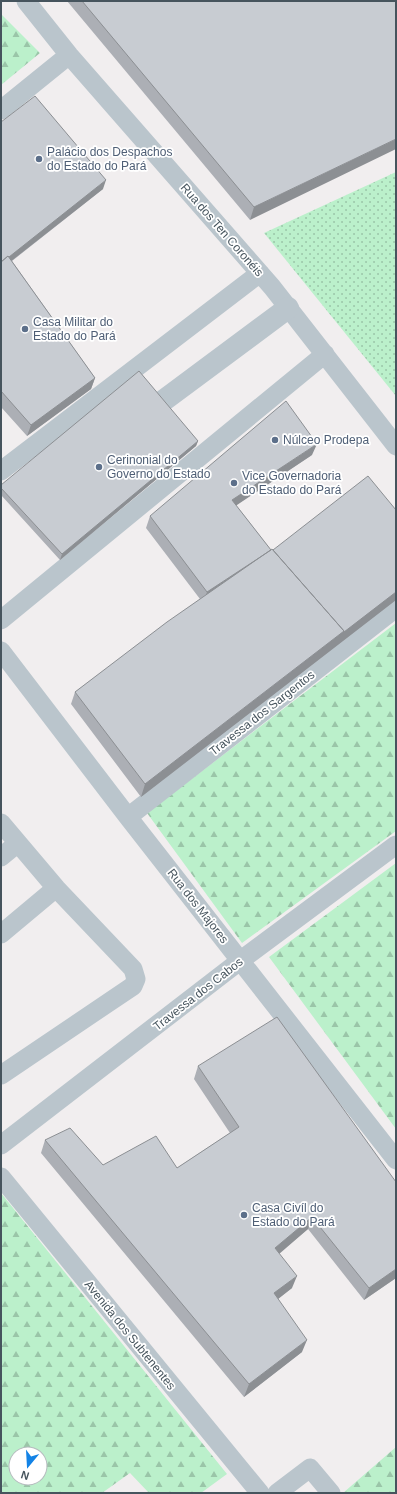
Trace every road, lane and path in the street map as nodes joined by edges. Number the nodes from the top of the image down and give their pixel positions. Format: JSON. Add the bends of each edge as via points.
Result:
{"nodes":[{"id":1,"x":26,"y":1,"type":"edge"},
{"id":2,"x":69,"y":55,"type":"junction"},
{"id":3,"x":1,"y":110,"type":"edge"},
{"id":4,"x":260,"y":273,"type":"junction"},
{"id":5,"x":288,"y":308,"type":"junction"},
{"id":6,"x":325,"y":354,"type":"junction"},
{"id":7,"x":137,"y":420,"type":"edge"},
{"id":8,"x":396,"y":446,"type":"edge"},
{"id":9,"x":1,"y":471,"type":"edge"},
{"id":10,"x":396,"y":608,"type":"edge"},
{"id":11,"x":1,"y":620,"type":"edge"},
{"id":12,"x":1,"y":651,"type":"edge"},
{"id":13,"x":128,"y":817,"type":"junction"},
{"id":14,"x":1,"y":823,"type":"edge"},
{"id":15,"x":18,"y":843,"type":"junction"},
{"id":16,"x":396,"y":845,"type":"edge"},
{"id":17,"x":1,"y":857,"type":"edge"},
{"id":18,"x":56,"y":888,"type":"junction"},
{"id":19,"x":1,"y":934,"type":"edge"},
{"id":20,"x":241,"y":960,"type":"junction"},
{"id":21,"x":1,"y":1075,"type":"edge"},
{"id":22,"x":1,"y":1145,"type":"edge"},
{"id":23,"x":396,"y":1160,"type":"edge"},
{"id":24,"x":1,"y":1177,"type":"edge"},
{"id":25,"x":260,"y":1493,"type":"edge"},
{"id":26,"x":277,"y":1493,"type":"edge"},
{"id":27,"x":331,"y":1493,"type":"edge"}],
"edges":[{"from":1,"to":2,"type":"lane","name":"Rua dos Ten Coronéis"},
{"from":2,"to":3,"type":"lane"},
{"from":2,"to":4,"type":"lane","name":"Rua dos Ten Coronéis"},
{"from":4,"to":5,"type":"lane","name":"Rua dos Ten Coronéis"},
{"from":4,"to":9,"type":"lane"},
{"from":5,"to":6,"type":"lane","name":"Rua dos Ten Coronéis"},
{"from":5,"to":7,"type":"street"},
{"from":6,"to":8,"type":"lane","name":"Rua dos Ten Coronéis"},
{"from":6,"to":11,"type":"lane"},
{"from":10,"to":13,"type":"lane","name":"Travessa dos Sargentos"},
{"from":12,"to":13,"type":"lane","name":"Rua dos Majores"},
{"from":13,"to":20,"type":"lane","name":"Rua dos Majores"},
{"from":14,"to":15,"type":"lane"},
{"from":15,"to":17,"type":"lane"},
{"from":15,"to":18,"type":"lane"},
{"from":16,"to":20,"type":"lane","name":"Travessa dos Cabos"},
{"from":18,"to":19,"type":"lane"},
{"from":18,"to":21,"type":"lane","via":[[133,969],[136,979],[133,986]]},
{"from":20,"to":22,"type":"lane","name":"Travessa dos Cabos"},
{"from":20,"to":23,"type":"lane","name":"Rua dos Majores"},
{"from":24,"to":25,"type":"lane","name":"Avenida dos Subtenentes"},
{"from":26,"to":27,"type":"lane","via":[[310,1468]]}]}
